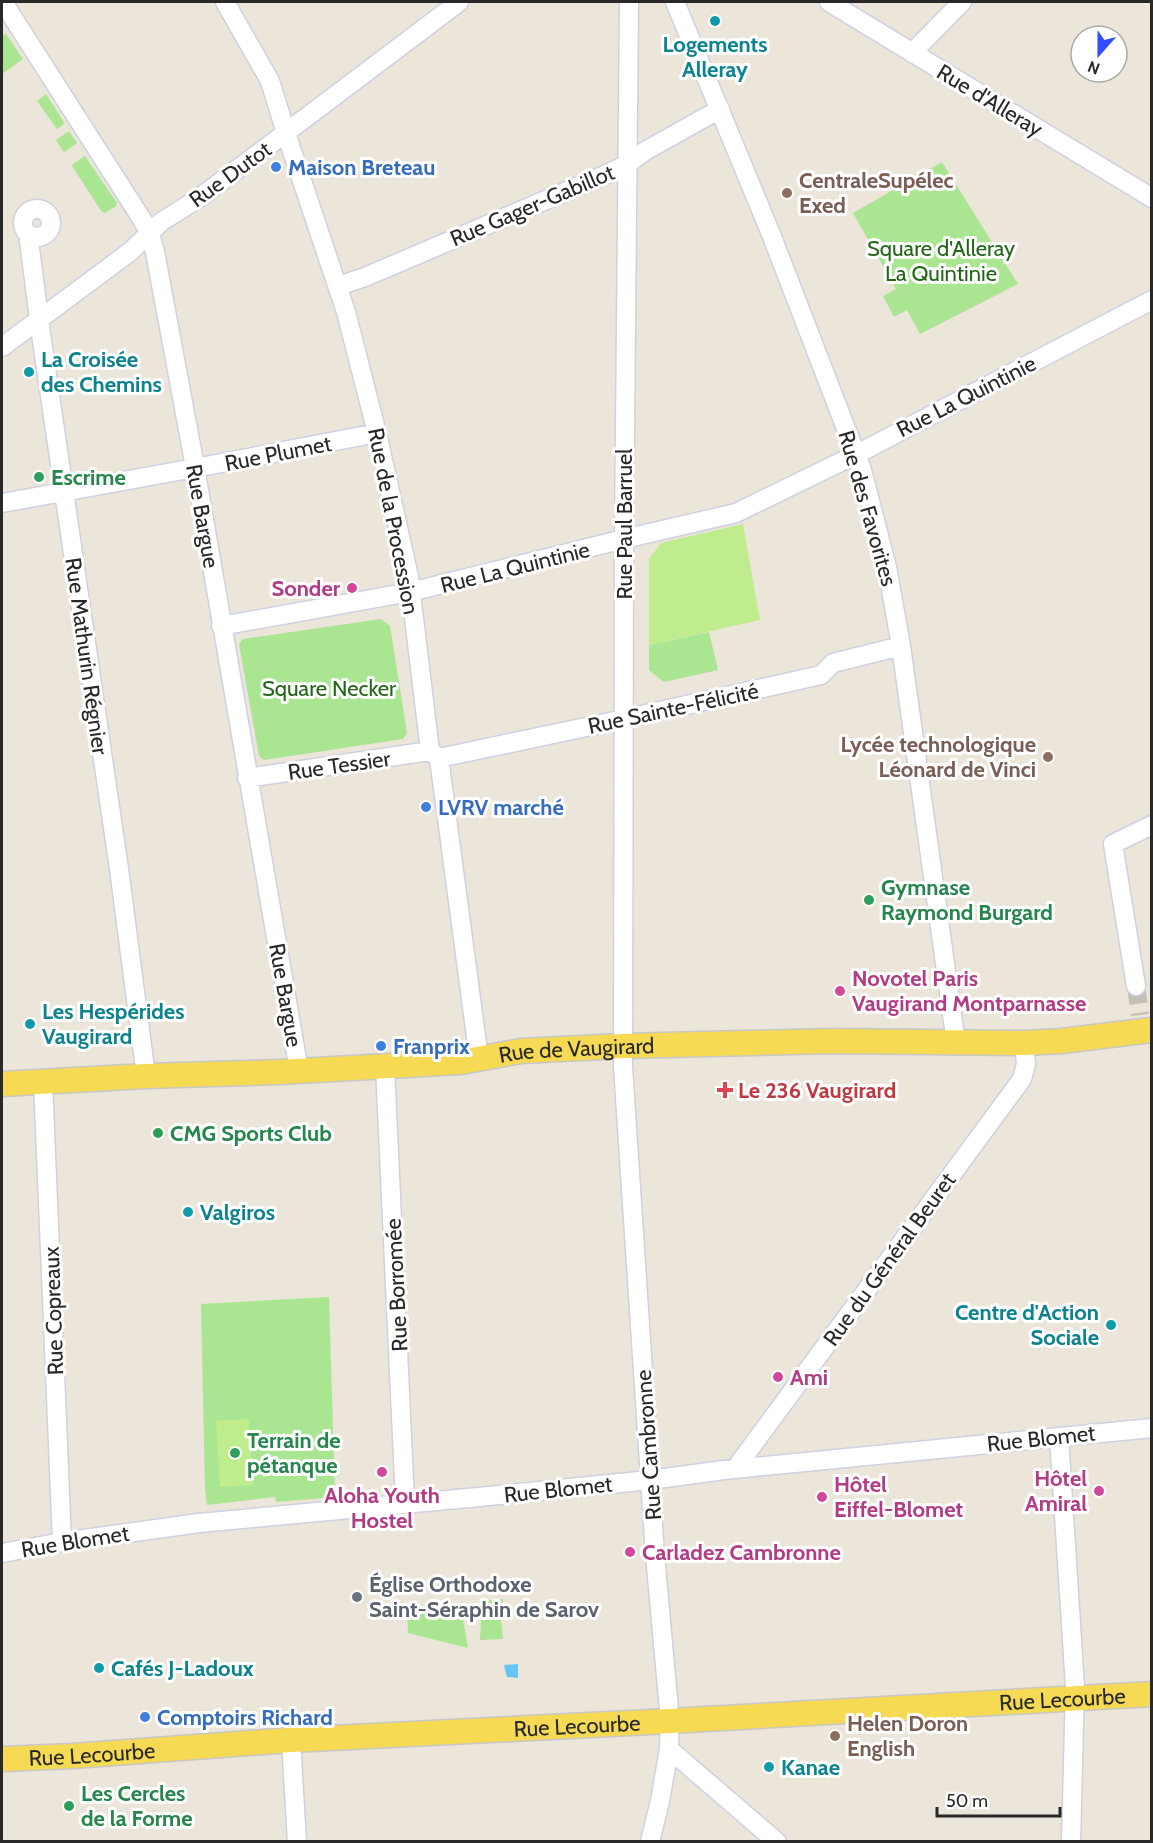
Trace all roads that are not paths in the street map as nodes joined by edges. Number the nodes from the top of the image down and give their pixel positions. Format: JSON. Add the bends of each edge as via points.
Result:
{"nodes":[{"id":1,"x":3,"y":2,"type":"edge"},
{"id":2,"x":225,"y":2,"type":"edge"},
{"id":3,"x":459,"y":2,"type":"edge"},
{"id":4,"x":629,"y":2,"type":"edge"},
{"id":5,"x":675,"y":2,"type":"edge"},
{"id":6,"x":829,"y":2,"type":"edge"},
{"id":7,"x":962,"y":2,"type":"edge"},
{"id":8,"x":912,"y":53,"type":"junction"},
{"id":9,"x":720,"y":109,"type":"junction"},
{"id":10,"x":286,"y":133,"type":"junction"},
{"id":11,"x":626,"y":165,"type":"junction"},
{"id":12,"x":1148,"y":188,"type":"edge"},
{"id":13,"x":150,"y":234,"type":"junction"},
{"id":14,"x":31,"y":236,"type":"dead end"},
{"id":15,"x":338,"y":286,"type":"junction"},
{"id":16,"x":1152,"y":300,"type":"edge"},
{"id":17,"x":39,"y":319,"type":"junction"},
{"id":18,"x":2,"y":346,"type":"edge"},
{"id":19,"x":377,"y":433,"type":"junction"},
{"id":20,"x":857,"y":454,"type":"junction"},
{"id":21,"x":195,"y":467,"type":"junction"},
{"id":22,"x":63,"y":491,"type":"junction"},
{"id":23,"x":2,"y":503,"type":"edge"},
{"id":24,"x":624,"y":539,"type":"junction"},
{"id":25,"x":410,"y":592,"type":"junction"},
{"id":26,"x":221,"y":626,"type":"junction"},
{"id":27,"x":901,"y":646,"type":"junction"},
{"id":28,"x":624,"y":719,"type":"junction"},
{"id":29,"x":435,"y":754,"type":"junction"},
{"id":30,"x":247,"y":778,"type":"junction"},
{"id":31,"x":1152,"y":825,"type":"edge"},
{"id":32,"x":1136,"y":986,"type":"tunnel mouth"},
{"id":33,"x":1145,"y":1026,"type":"edge"},
{"id":34,"x":956,"y":1043,"type":"junction"},
{"id":35,"x":1024,"y":1043,"type":"junction"},
{"id":36,"x":623,"y":1046,"type":"junction"},
{"id":37,"x":478,"y":1059,"type":"junction"},
{"id":38,"x":385,"y":1066,"type":"junction"},
{"id":39,"x":299,"y":1071,"type":"junction"},
{"id":40,"x":146,"y":1076,"type":"junction"},
{"id":41,"x":43,"y":1081,"type":"junction"},
{"id":42,"x":2,"y":1084,"type":"edge"},
{"id":43,"x":1152,"y":1428,"type":"edge"},
{"id":44,"x":1059,"y":1437,"type":"junction"},
{"id":45,"x":735,"y":1469,"type":"junction"},
{"id":46,"x":650,"y":1480,"type":"junction"},
{"id":47,"x":405,"y":1503,"type":"junction"},
{"id":48,"x":62,"y":1542,"type":"junction"},
{"id":49,"x":2,"y":1553,"type":"edge"},
{"id":50,"x":1152,"y":1694,"type":"edge"},
{"id":51,"x":1076,"y":1698,"type":"junction"},
{"id":52,"x":670,"y":1721,"type":"junction"},
{"id":53,"x":291,"y":1740,"type":"junction"},
{"id":54,"x":669,"y":1749,"type":"junction"},
{"id":55,"x":2,"y":1758,"type":"edge"},
{"id":56,"x":297,"y":1842,"type":"edge"},
{"id":57,"x":650,"y":1842,"type":"edge"},
{"id":58,"x":777,"y":1842,"type":"edge"},
{"id":59,"x":1071,"y":1842,"type":"edge"}],
"edges":[{"from":1,"to":13,"type":"street","name":"Rue Bargue"},
{"from":2,"to":10,"type":"street","name":"Rue de la Procession","via":[[270,81]]},
{"from":3,"to":10,"type":"street","name":"Rue Dutot"},
{"from":4,"to":11,"type":"street","name":"Rue Paul Barruel"},
{"from":5,"to":9,"type":"street","name":"Rue des Favorites"},
{"from":6,"to":8,"type":"street","name":"Rue d'Alleray"},
{"from":7,"to":8,"type":"street"},
{"from":8,"to":12,"type":"street","name":"Rue d'Alleray"},
{"from":9,"to":11,"type":"street","name":"Rue Gager-Gabillot"},
{"from":9,"to":20,"type":"street","name":"Rue des Favorites"},
{"from":10,"to":13,"type":"street","name":"Rue Dutot","via":[[161,222]]},
{"from":10,"to":15,"type":"street","name":"Rue de la Procession"},
{"from":11,"to":15,"type":"street","name":"Rue Gager-Gabillot"},
{"from":11,"to":24,"type":"street","name":"Rue Paul Barruel"},
{"from":13,"to":17,"type":"street","name":"Rue Dutot"},
{"from":13,"to":21,"type":"street","name":"Rue Bargue"},
{"from":14,"to":17,"type":"street","name":"Rue Mathurin Régnier"},
{"from":15,"to":19,"type":"street","name":"Rue de la Procession"},
{"from":16,"to":20,"type":"street","name":"Rue La Quintinie"},
{"from":17,"to":18,"type":"street","name":"Rue Dutot"},
{"from":17,"to":22,"type":"street","name":"Rue Mathurin Régnier"},
{"from":19,"to":21,"type":"street","name":"Rue Plumet"},
{"from":19,"to":25,"type":"street","name":"Rue de la Procession"},
{"from":20,"to":24,"type":"street","name":"Rue La Quintinie","via":[[736,513]]},
{"from":20,"to":27,"type":"street","name":"Rue des Favorites","via":[[887,567]]},
{"from":21,"to":22,"type":"street","name":"Rue Plumet"},
{"from":21,"to":26,"type":"street","name":"Rue Bargue"},
{"from":22,"to":23,"type":"street","name":"Rue Plumet"},
{"from":22,"to":40,"type":"street","name":"Rue Mathurin Régnier"},
{"from":24,"to":25,"type":"street","name":"Rue La Quintinie"},
{"from":24,"to":28,"type":"street","name":"Rue Paul Barruel"},
{"from":25,"to":26,"type":"street","name":"Rue La Quintinie"},
{"from":25,"to":29,"type":"street","name":"Rue de la Procession"},
{"from":26,"to":30,"type":"street","name":"Rue Bargue"},
{"from":27,"to":28,"type":"street","name":"Rue Sainte-Félicité","via":[[832,663],[821,675]]},
{"from":27,"to":34,"type":"street","name":"Rue des Favorites"},
{"from":28,"to":29,"type":"street","name":"Rue Sainte-Félicité"},
{"from":28,"to":36,"type":"street","name":"Rue Paul Barruel"},
{"from":29,"to":30,"type":"street","name":"Rue Tessier"},
{"from":29,"to":37,"type":"street","name":"Rue de la Procession"},
{"from":30,"to":39,"type":"street","name":"Rue Bargue"},
{"from":31,"to":32,"type":"street","via":[[1113,844]]},
{"from":33,"to":35,"type":"main road","name":"Rue de Vaugirard","via":[[1061,1041]]},
{"from":34,"to":35,"type":"main road","name":"Rue de Vaugirard"},
{"from":34,"to":36,"type":"main road","name":"Rue de Vaugirard","via":[[832,1041]]},
{"from":35,"to":45,"type":"street","name":"Rue du Général Beuret","via":[[1026,1064],[1022,1078]]},
{"from":36,"to":37,"type":"main road","name":"Rue de Vaugirard","via":[[521,1051]]},
{"from":36,"to":46,"type":"street","name":"Rue Cambronne"},
{"from":37,"to":38,"type":"main road","name":"Rue de Vaugirard"},
{"from":38,"to":39,"type":"main road","name":"Rue de Vaugirard"},
{"from":38,"to":47,"type":"street","name":"Rue Borromée"},
{"from":39,"to":40,"type":"main road","name":"Rue de Vaugirard"},
{"from":40,"to":41,"type":"main road","name":"Rue de Vaugirard"},
{"from":41,"to":42,"type":"main road","name":"Rue de Vaugirard"},
{"from":41,"to":48,"type":"street","name":"Rue Copreaux"},
{"from":43,"to":44,"type":"street","name":"Rue Blomet"},
{"from":44,"to":45,"type":"street","name":"Rue Blomet"},
{"from":44,"to":51,"type":"street"},
{"from":45,"to":46,"type":"street","name":"Rue Blomet"},
{"from":46,"to":47,"type":"street","name":"Rue Blomet"},
{"from":46,"to":52,"type":"street","name":"Rue Cambronne"},
{"from":47,"to":48,"type":"street","name":"Rue Blomet","via":[[199,1523]]},
{"from":48,"to":49,"type":"street","name":"Rue Blomet"},
{"from":50,"to":51,"type":"main road","name":"Rue Lecourbe"},
{"from":51,"to":52,"type":"main road","name":"Rue Lecourbe"},
{"from":51,"to":59,"type":"street"},
{"from":52,"to":53,"type":"main road","name":"Rue Lecourbe"},
{"from":52,"to":54,"type":"street","name":"Rue Cambronne"},
{"from":53,"to":55,"type":"main road","name":"Rue Lecourbe"},
{"from":53,"to":56,"type":"street"},
{"from":54,"to":57,"type":"street","name":"Rue Cambronne"},
{"from":54,"to":58,"type":"street"}]}
